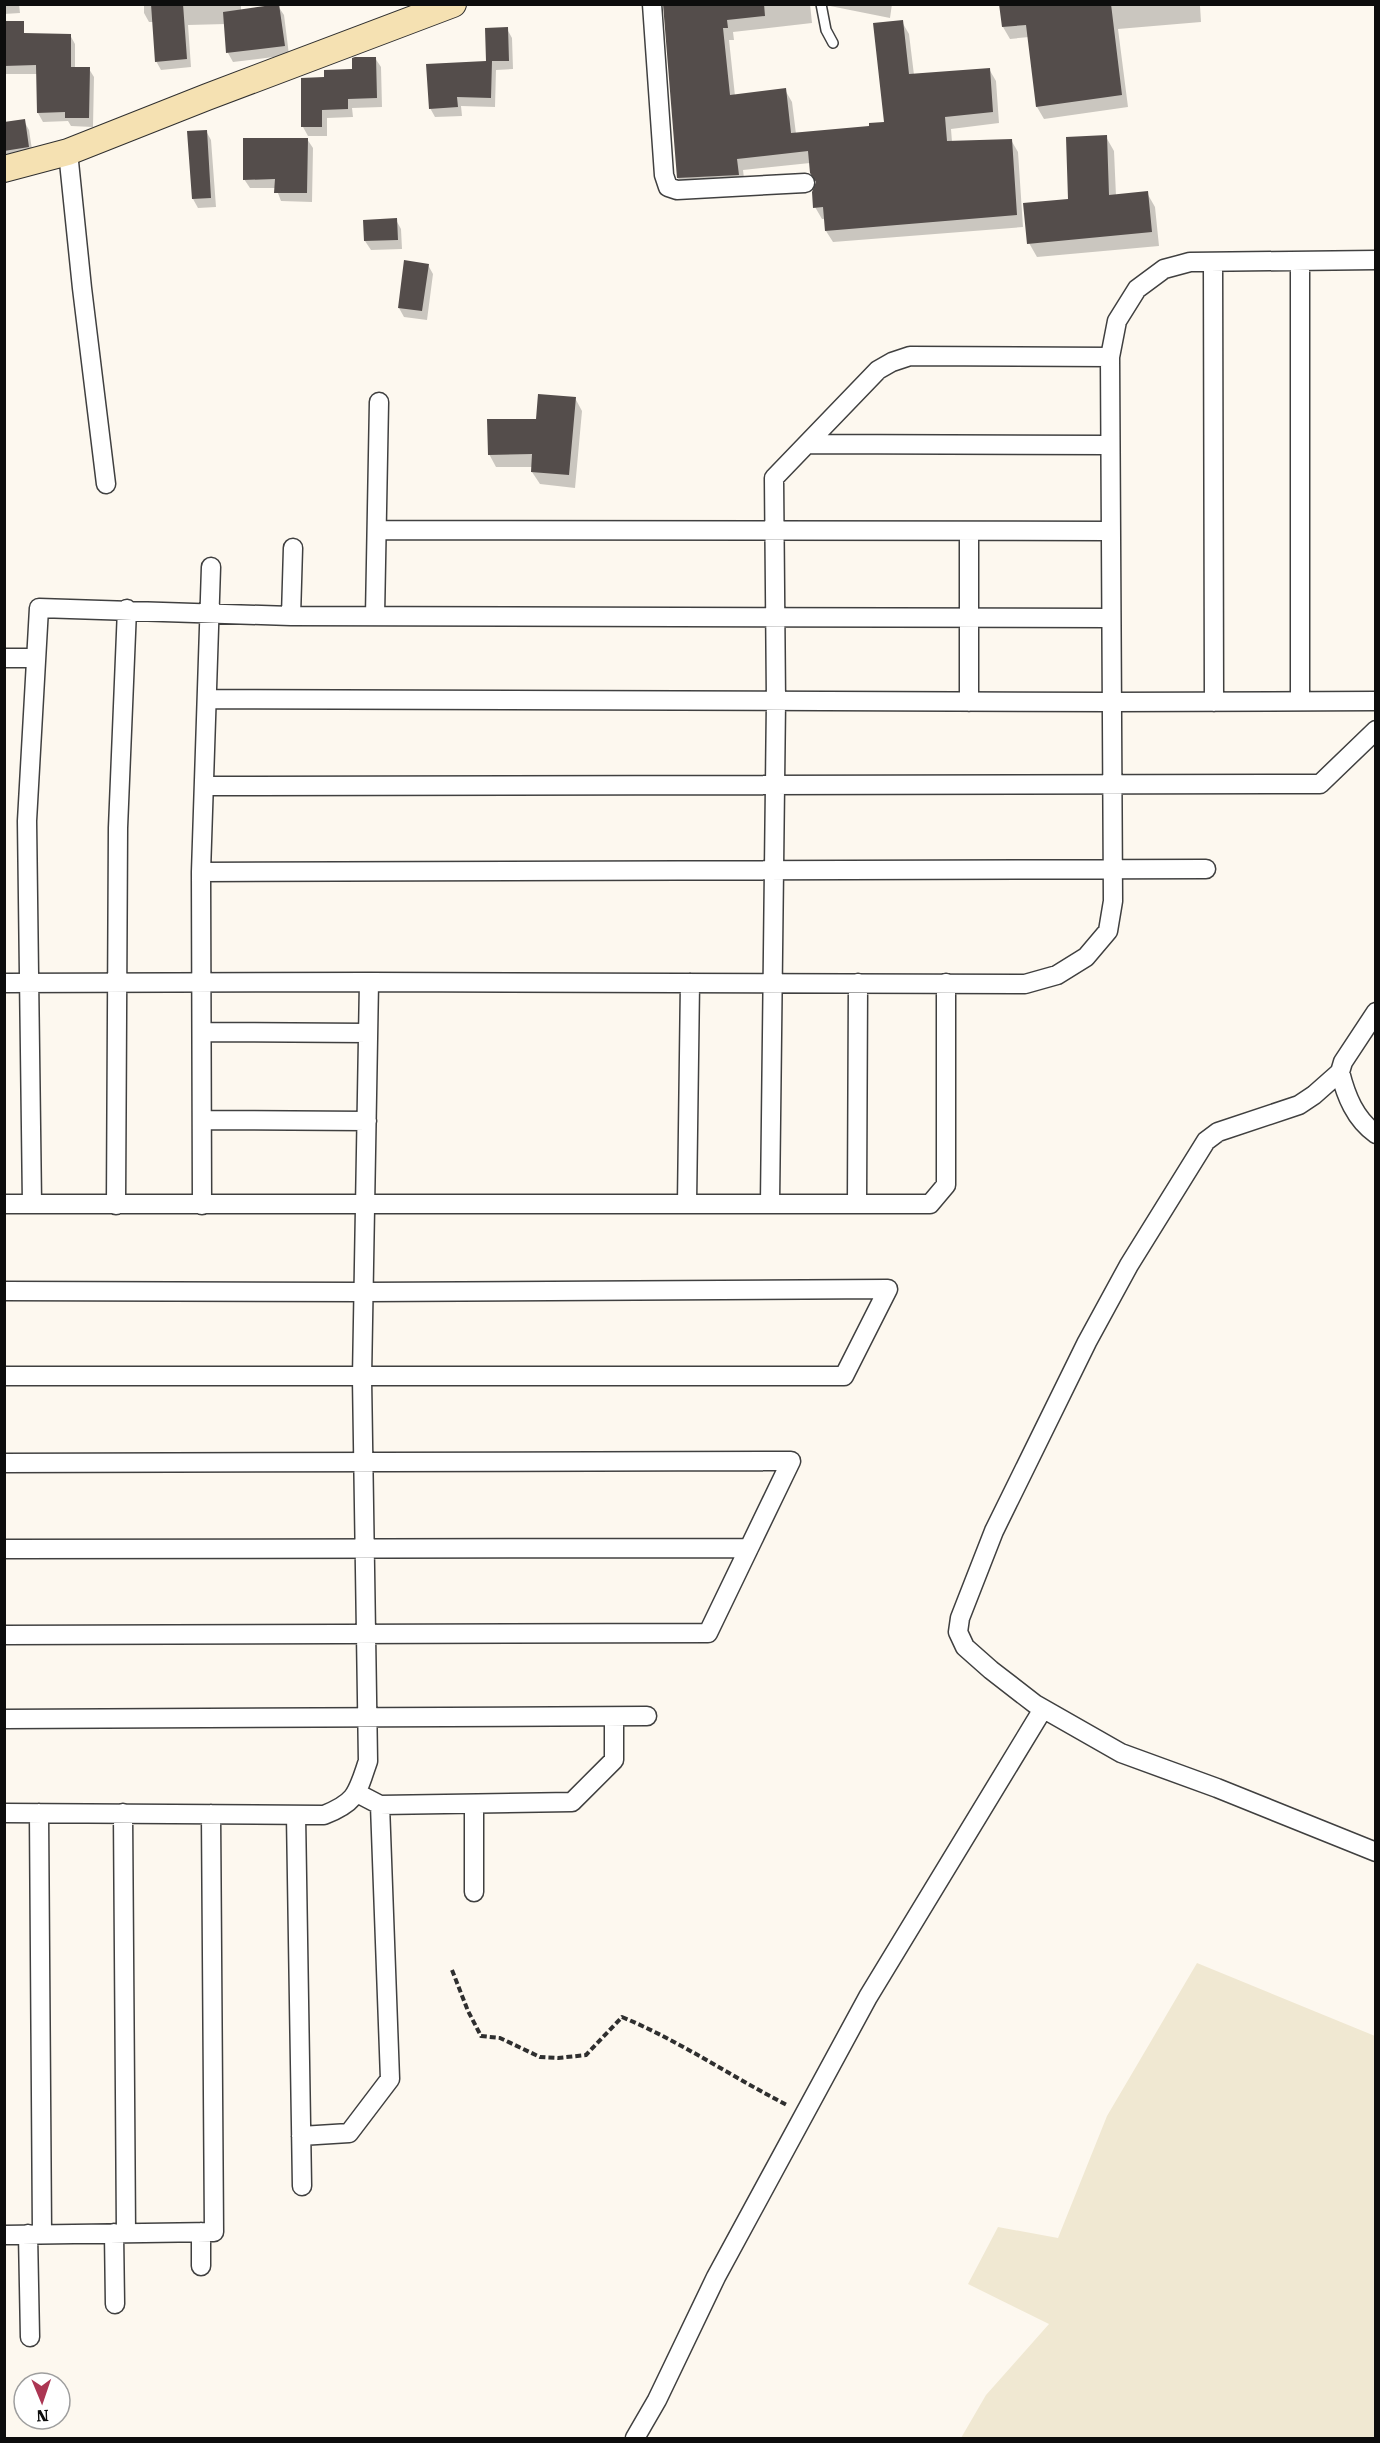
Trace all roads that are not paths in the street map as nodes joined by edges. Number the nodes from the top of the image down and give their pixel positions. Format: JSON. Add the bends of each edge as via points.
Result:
{"nodes":[{"id":1,"x":453,"y":4,"type":"edge"},
{"id":2,"x":652,"y":4,"type":"edge"},
{"id":3,"x":821,"y":4,"type":"edge"},
{"id":4,"x":833,"y":43,"type":"dead end"},
{"id":5,"x":68,"y":152,"type":"junction"},
{"id":6,"x":4,"y":169,"type":"edge"},
{"id":7,"x":805,"y":183,"type":"dead end"},
{"id":8,"x":1376,"y":260,"type":"edge"},
{"id":9,"x":1300,"y":261,"type":"junction"},
{"id":10,"x":1213,"y":262,"type":"junction"},
{"id":11,"x":1110,"y":357,"type":"junction"},
{"id":12,"x":379,"y":402,"type":"dead end"},
{"id":13,"x":807,"y":444,"type":"junction"},
{"id":14,"x":1110,"y":445,"type":"junction"},
{"id":15,"x":106,"y":484,"type":"dead end"},
{"id":16,"x":377,"y":530,"type":"junction"},
{"id":17,"x":774,"y":531,"type":"junction"},
{"id":18,"x":969,"y":531,"type":"junction"},
{"id":19,"x":1110,"y":531,"type":"junction"},
{"id":20,"x":293,"y":548,"type":"dead end"},
{"id":21,"x":211,"y":567,"type":"dead end"},
{"id":22,"x":127,"y":609,"type":"junction"},
{"id":23,"x":210,"y":614,"type":"junction"},
{"id":24,"x":291,"y":616,"type":"junction"},
{"id":25,"x":375,"y":616,"type":"junction"},
{"id":26,"x":775,"y":617,"type":"junction"},
{"id":27,"x":969,"y":617,"type":"junction"},
{"id":28,"x":1111,"y":618,"type":"junction"},
{"id":29,"x":4,"y":658,"type":"edge"},
{"id":30,"x":36,"y":658,"type":"junction"},
{"id":31,"x":207,"y":699,"type":"junction"},
{"id":32,"x":776,"y":701,"type":"junction"},
{"id":33,"x":1300,"y":701,"type":"junction"},
{"id":34,"x":1376,"y":701,"type":"edge"},
{"id":35,"x":969,"y":702,"type":"junction"},
{"id":36,"x":1111,"y":702,"type":"junction"},
{"id":37,"x":1214,"y":702,"type":"junction"},
{"id":38,"x":1376,"y":730,"type":"edge"},
{"id":39,"x":1112,"y":783,"type":"junction"},
{"id":40,"x":775,"y":784,"type":"junction"},
{"id":41,"x":204,"y":786,"type":"junction"},
{"id":42,"x":775,"y":869,"type":"junction"},
{"id":43,"x":1206,"y":869,"type":"dead end"},
{"id":44,"x":1113,"y":870,"type":"junction"},
{"id":45,"x":201,"y":872,"type":"junction"},
{"id":46,"x":202,"y":982,"type":"junction"},
{"id":47,"x":369,"y":982,"type":"junction"},
{"id":48,"x":773,"y":982,"type":"junction"},
{"id":49,"x":4,"y":983,"type":"edge"},
{"id":50,"x":30,"y":983,"type":"junction"},
{"id":51,"x":117,"y":983,"type":"junction"},
{"id":52,"x":690,"y":983,"type":"junction"},
{"id":53,"x":858,"y":983,"type":"junction"},
{"id":54,"x":946,"y":983,"type":"junction"},
{"id":55,"x":1376,"y":1012,"type":"edge"},
{"id":56,"x":202,"y":1032,"type":"junction"},
{"id":57,"x":368,"y":1033,"type":"junction"},
{"id":58,"x":1340,"y":1072,"type":"junction"},
{"id":59,"x":202,"y":1120,"type":"junction"},
{"id":60,"x":368,"y":1121,"type":"junction"},
{"id":61,"x":1376,"y":1134,"type":"edge"},
{"id":62,"x":770,"y":1203,"type":"junction"},
{"id":63,"x":4,"y":1204,"type":"edge"},
{"id":64,"x":32,"y":1204,"type":"junction"},
{"id":65,"x":687,"y":1204,"type":"junction"},
{"id":66,"x":857,"y":1204,"type":"junction"},
{"id":67,"x":116,"y":1205,"type":"junction"},
{"id":68,"x":202,"y":1205,"type":"junction"},
{"id":69,"x":366,"y":1205,"type":"junction"},
{"id":70,"x":4,"y":1292,"type":"edge"},
{"id":71,"x":365,"y":1292,"type":"junction"},
{"id":72,"x":4,"y":1376,"type":"edge"},
{"id":73,"x":362,"y":1378,"type":"junction"},
{"id":74,"x":363,"y":1462,"type":"junction"},
{"id":75,"x":4,"y":1463,"type":"edge"},
{"id":76,"x":749,"y":1548,"type":"junction"},
{"id":77,"x":4,"y":1549,"type":"edge"},
{"id":78,"x":364,"y":1549,"type":"junction"},
{"id":79,"x":366,"y":1634,"type":"junction"},
{"id":80,"x":4,"y":1635,"type":"edge"},
{"id":81,"x":1043,"y":1708,"type":"junction"},
{"id":82,"x":647,"y":1716,"type":"dead end"},
{"id":83,"x":614,"y":1717,"type":"junction"},
{"id":84,"x":4,"y":1719,"type":"edge"},
{"id":85,"x":367,"y":1719,"type":"junction"},
{"id":86,"x":357,"y":1793,"type":"junction"},
{"id":87,"x":474,"y":1804,"type":"junction"},
{"id":88,"x":380,"y":1806,"type":"junction"},
{"id":89,"x":4,"y":1813,"type":"edge"},
{"id":90,"x":123,"y":1813,"type":"junction"},
{"id":91,"x":39,"y":1814,"type":"junction"},
{"id":92,"x":211,"y":1814,"type":"junction"},
{"id":93,"x":296,"y":1815,"type":"junction"},
{"id":94,"x":1376,"y":1852,"type":"edge"},
{"id":95,"x":474,"y":1892,"type":"dead end"},
{"id":96,"x":301,"y":2136,"type":"junction"},
{"id":97,"x":302,"y":2186,"type":"dead end"},
{"id":98,"x":201,"y":2232,"type":"junction"},
{"id":99,"x":120,"y":2233,"type":"junction"},
{"id":100,"x":35,"y":2234,"type":"junction"},
{"id":101,"x":4,"y":2235,"type":"edge"},
{"id":102,"x":201,"y":2266,"type":"dead end"},
{"id":103,"x":115,"y":2304,"type":"dead end"},
{"id":104,"x":30,"y":2337,"type":"dead end"},
{"id":105,"x":635,"y":2439,"type":"edge"}],
"edges":[{"from":1,"to":5,"type":"street"},
{"from":2,"to":7,"type":"street","via":[[668,187],[677,190]]},
{"from":3,"to":4,"type":"lane"},
{"from":5,"to":6,"type":"street"},
{"from":5,"to":15,"type":"street"},
{"from":8,"to":9,"type":"street"},
{"from":9,"to":10,"type":"street"},
{"from":9,"to":33,"type":"street"},
{"from":10,"to":11,"type":"street","via":[[1191,262],[1164,269],[1137,289],[1117,321]]},
{"from":10,"to":37,"type":"street"},
{"from":11,"to":13,"type":"street","via":[[910,356],[878,370]]},
{"from":11,"to":14,"type":"street"},
{"from":12,"to":16,"type":"street"},
{"from":13,"to":14,"type":"street"},
{"from":13,"to":17,"type":"street","via":[[774,478]]},
{"from":14,"to":19,"type":"street"},
{"from":16,"to":17,"type":"street"},
{"from":16,"to":25,"type":"street"},
{"from":17,"to":18,"type":"street"},
{"from":17,"to":26,"type":"street"},
{"from":18,"to":19,"type":"street"},
{"from":18,"to":27,"type":"street"},
{"from":19,"to":28,"type":"street"},
{"from":20,"to":24,"type":"street"},
{"from":21,"to":23,"type":"street"},
{"from":22,"to":23,"type":"street"},
{"from":22,"to":30,"type":"street","via":[[39,608]]},
{"from":22,"to":51,"type":"street","via":[[118,828]]},
{"from":23,"to":24,"type":"street"},
{"from":23,"to":31,"type":"street"},
{"from":24,"to":25,"type":"street"},
{"from":25,"to":26,"type":"street"},
{"from":26,"to":27,"type":"street"},
{"from":26,"to":32,"type":"street"},
{"from":27,"to":28,"type":"street"},
{"from":27,"to":35,"type":"street"},
{"from":28,"to":36,"type":"street"},
{"from":29,"to":30,"type":"street"},
{"from":30,"to":50,"type":"street","via":[[27,821]]},
{"from":31,"to":32,"type":"street"},
{"from":31,"to":41,"type":"street"},
{"from":32,"to":35,"type":"street"},
{"from":32,"to":36,"type":"street"},
{"from":32,"to":40,"type":"street"},
{"from":33,"to":34,"type":"street"},
{"from":33,"to":37,"type":"street"},
{"from":35,"to":36,"type":"street"},
{"from":36,"to":37,"type":"street"},
{"from":36,"to":39,"type":"street"},
{"from":38,"to":39,"type":"street","via":[[1320,784]]},
{"from":39,"to":40,"type":"street"},
{"from":39,"to":44,"type":"street"},
{"from":40,"to":41,"type":"street"},
{"from":40,"to":42,"type":"street"},
{"from":41,"to":45,"type":"street"},
{"from":42,"to":44,"type":"street"},
{"from":42,"to":45,"type":"street"},
{"from":42,"to":48,"type":"street"},
{"from":43,"to":44,"type":"street"},
{"from":44,"to":54,"type":"street","via":[[1108,931],[1086,957],[1057,975],[1024,984]]},
{"from":45,"to":46,"type":"street"},
{"from":46,"to":47,"type":"street"},
{"from":46,"to":51,"type":"street"},
{"from":46,"to":56,"type":"street"},
{"from":47,"to":52,"type":"street"},
{"from":47,"to":57,"type":"street"},
{"from":48,"to":52,"type":"street"},
{"from":48,"to":53,"type":"street"},
{"from":48,"to":62,"type":"street"},
{"from":49,"to":50,"type":"street"},
{"from":50,"to":51,"type":"street"},
{"from":50,"to":64,"type":"street"},
{"from":51,"to":67,"type":"street"},
{"from":52,"to":65,"type":"street"},
{"from":53,"to":54,"type":"street"},
{"from":53,"to":66,"type":"street"},
{"from":54,"to":66,"type":"street","via":[[946,1185],[930,1204]]},
{"from":55,"to":58,"type":"street","via":[[1342,1062]]},
{"from":56,"to":57,"type":"street"},
{"from":56,"to":59,"type":"street"},
{"from":57,"to":60,"type":"street"},
{"from":58,"to":61,"type":"street","via":[[1346,1095],[1359,1119]]},
{"from":58,"to":81,"type":"street","via":[[1299,1105],[1228,1128],[1206,1141],[1087,1342],[994,1531],[958,1632],[965,1647]]},
{"from":59,"to":60,"type":"street"},
{"from":59,"to":68,"type":"street"},
{"from":60,"to":69,"type":"street"},
{"from":62,"to":65,"type":"street"},
{"from":62,"to":66,"type":"street"},
{"from":63,"to":64,"type":"street"},
{"from":64,"to":67,"type":"street"},
{"from":65,"to":69,"type":"street"},
{"from":67,"to":68,"type":"street"},
{"from":68,"to":69,"type":"street"},
{"from":69,"to":71,"type":"street"},
{"from":70,"to":71,"type":"street"},
{"from":71,"to":73,"type":"street"},
{"from":71,"to":73,"type":"street","via":[[888,1289],[844,1377]]},
{"from":72,"to":73,"type":"street"},
{"from":73,"to":74,"type":"street"},
{"from":74,"to":75,"type":"street"},
{"from":74,"to":76,"type":"street","via":[[791,1461]]},
{"from":74,"to":78,"type":"street"},
{"from":76,"to":78,"type":"street"},
{"from":76,"to":79,"type":"street","via":[[708,1633]]},
{"from":77,"to":78,"type":"street"},
{"from":78,"to":79,"type":"street"},
{"from":79,"to":80,"type":"street"},
{"from":79,"to":85,"type":"street"},
{"from":81,"to":94,"type":"street","via":[[1121,1753]]},
{"from":81,"to":105,"type":"street","via":[[868,1997],[716,2277]]},
{"from":82,"to":83,"type":"street"},
{"from":83,"to":85,"type":"street"},
{"from":83,"to":87,"type":"street","via":[[614,1760],[572,1802]]},
{"from":84,"to":85,"type":"street"},
{"from":85,"to":86,"type":"street","via":[[368,1761]]},
{"from":86,"to":88,"type":"street"},
{"from":86,"to":93,"type":"street","via":[[344,1807],[324,1815]]},
{"from":87,"to":88,"type":"street"},
{"from":87,"to":95,"type":"street"},
{"from":88,"to":96,"type":"street","via":[[390,2079],[349,2133]]},
{"from":89,"to":91,"type":"street"},
{"from":90,"to":91,"type":"street"},
{"from":90,"to":92,"type":"street"},
{"from":90,"to":99,"type":"street"},
{"from":91,"to":100,"type":"street"},
{"from":92,"to":93,"type":"street"},
{"from":92,"to":98,"type":"street","via":[[214,2232]]},
{"from":93,"to":96,"type":"street"},
{"from":96,"to":97,"type":"street"},
{"from":98,"to":99,"type":"street"},
{"from":98,"to":102,"type":"street"},
{"from":99,"to":100,"type":"street"},
{"from":99,"to":103,"type":"street"},
{"from":100,"to":101,"type":"street"},
{"from":100,"to":104,"type":"street"}]}
